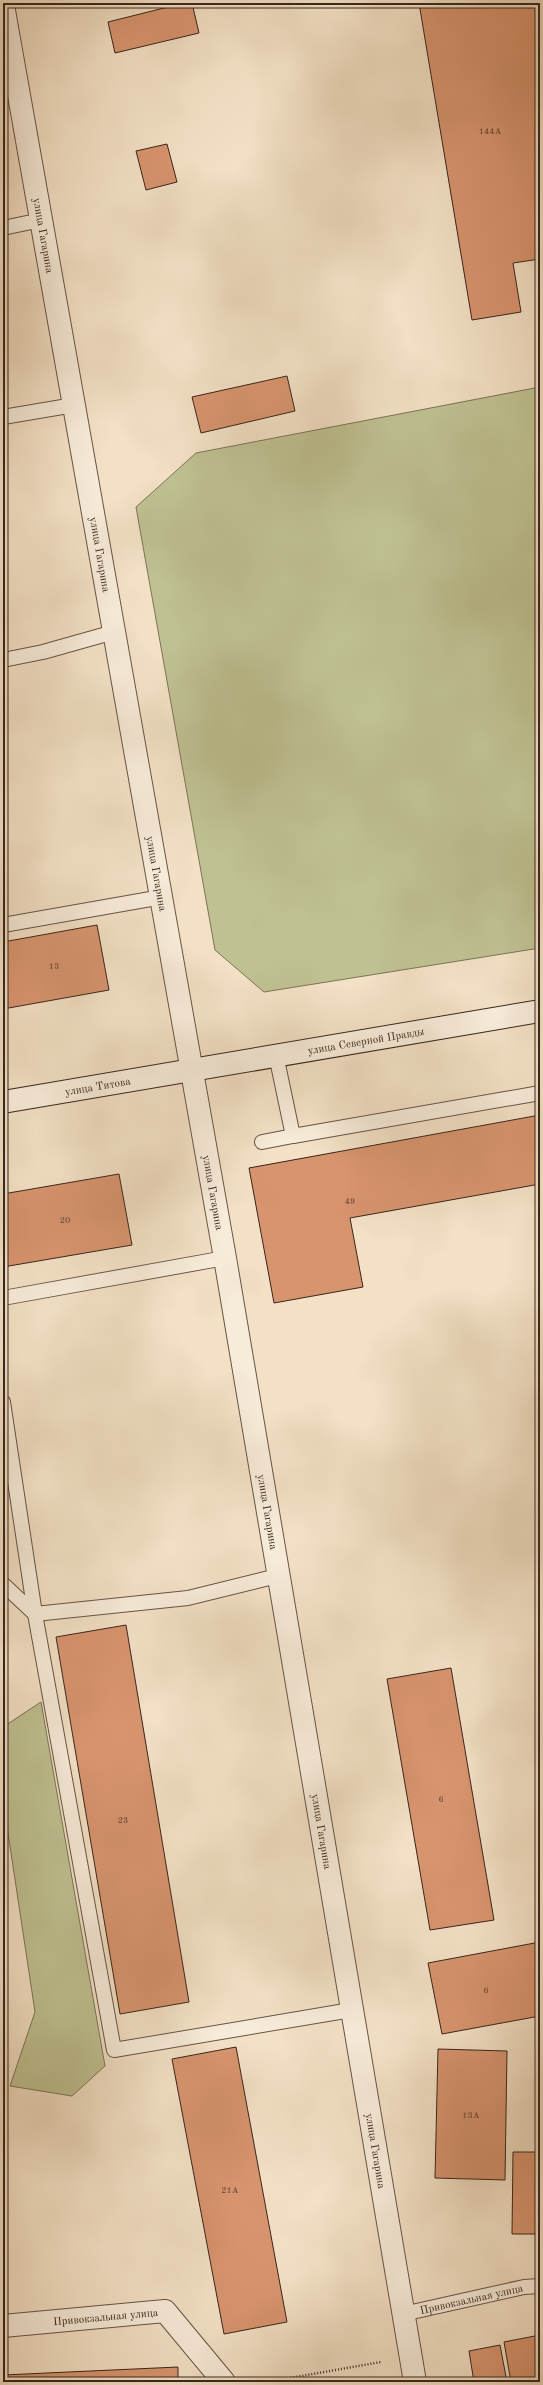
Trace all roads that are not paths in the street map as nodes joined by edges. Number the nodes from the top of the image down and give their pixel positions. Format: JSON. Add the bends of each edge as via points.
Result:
{"nodes":[{"id":1,"x":3,"y":5,"type":"edge"},
{"id":2,"x":41,"y":220,"type":"junction"},
{"id":3,"x":3,"y":228,"type":"edge"},
{"id":4,"x":74,"y":405,"type":"junction"},
{"id":5,"x":3,"y":417,"type":"edge"},
{"id":6,"x":114,"y":632,"type":"junction"},
{"id":7,"x":3,"y":660,"type":"edge"},
{"id":8,"x":162,"y":897,"type":"junction"},
{"id":9,"x":3,"y":925,"type":"edge"},
{"id":10,"x":540,"y":1011,"type":"edge"},
{"id":11,"x":276,"y":1055,"type":"junction"},
{"id":12,"x":191,"y":1069,"type":"junction"},
{"id":13,"x":540,"y":1093,"type":"edge"},
{"id":14,"x":3,"y":1102,"type":"edge"},
{"id":15,"x":293,"y":1136,"type":"junction"},
{"id":16,"x":262,"y":1142,"type":"dead end"},
{"id":17,"x":225,"y":1258,"type":"junction"},
{"id":18,"x":3,"y":1298,"type":"edge"},
{"id":19,"x":3,"y":1402,"type":"edge"},
{"id":20,"x":277,"y":1576,"type":"junction"},
{"id":21,"x":3,"y":1584,"type":"edge"},
{"id":22,"x":35,"y":1614,"type":"junction"},
{"id":23,"x":351,"y":2010,"type":"junction"},
{"id":24,"x":540,"y":2286,"type":"edge"},
{"id":25,"x":403,"y":2314,"type":"junction"},
{"id":26,"x":3,"y":2326,"type":"edge"},
{"id":27,"x":224,"y":2382,"type":"edge"},
{"id":28,"x":415,"y":2382,"type":"edge"}],
"edges":[{"from":1,"to":2,"type":"street","name":"улица Гагарина"},
{"from":2,"to":3,"type":"lane"},
{"from":2,"to":4,"type":"street","name":"улица Гагарина"},
{"from":4,"to":5,"type":"lane"},
{"from":4,"to":6,"type":"street","name":"улица Гагарина"},
{"from":6,"to":7,"type":"lane","via":[[43,652]]},
{"from":6,"to":8,"type":"street","name":"улица Гагарина"},
{"from":8,"to":9,"type":"lane"},
{"from":8,"to":12,"type":"street","name":"улица Гагарина"},
{"from":10,"to":11,"type":"street","name":"улица Северной Правды"},
{"from":11,"to":12,"type":"street","name":"улица Северной Правды"},
{"from":11,"to":15,"type":"lane"},
{"from":12,"to":14,"type":"street","name":"улица Титова"},
{"from":12,"to":17,"type":"street","name":"улица Гагарина"},
{"from":13,"to":15,"type":"lane"},
{"from":15,"to":16,"type":"lane"},
{"from":17,"to":18,"type":"lane"},
{"from":17,"to":20,"type":"street","name":"улица Гагарина"},
{"from":19,"to":22,"type":"lane"},
{"from":20,"to":22,"type":"lane","via":[[188,1598]]},
{"from":20,"to":23,"type":"street","name":"улица Гагарина"},
{"from":21,"to":22,"type":"lane"},
{"from":22,"to":23,"type":"lane","via":[[114,2050]]},
{"from":23,"to":25,"type":"street","name":"улица Гагарина"},
{"from":24,"to":25,"type":"lane","name":"Привокзальная улица","via":[[524,2287]]},
{"from":25,"to":28,"type":"street","name":"улица Гагарина"},
{"from":26,"to":27,"type":"street","name":"Привокзальная улица","via":[[165,2311]]}]}
